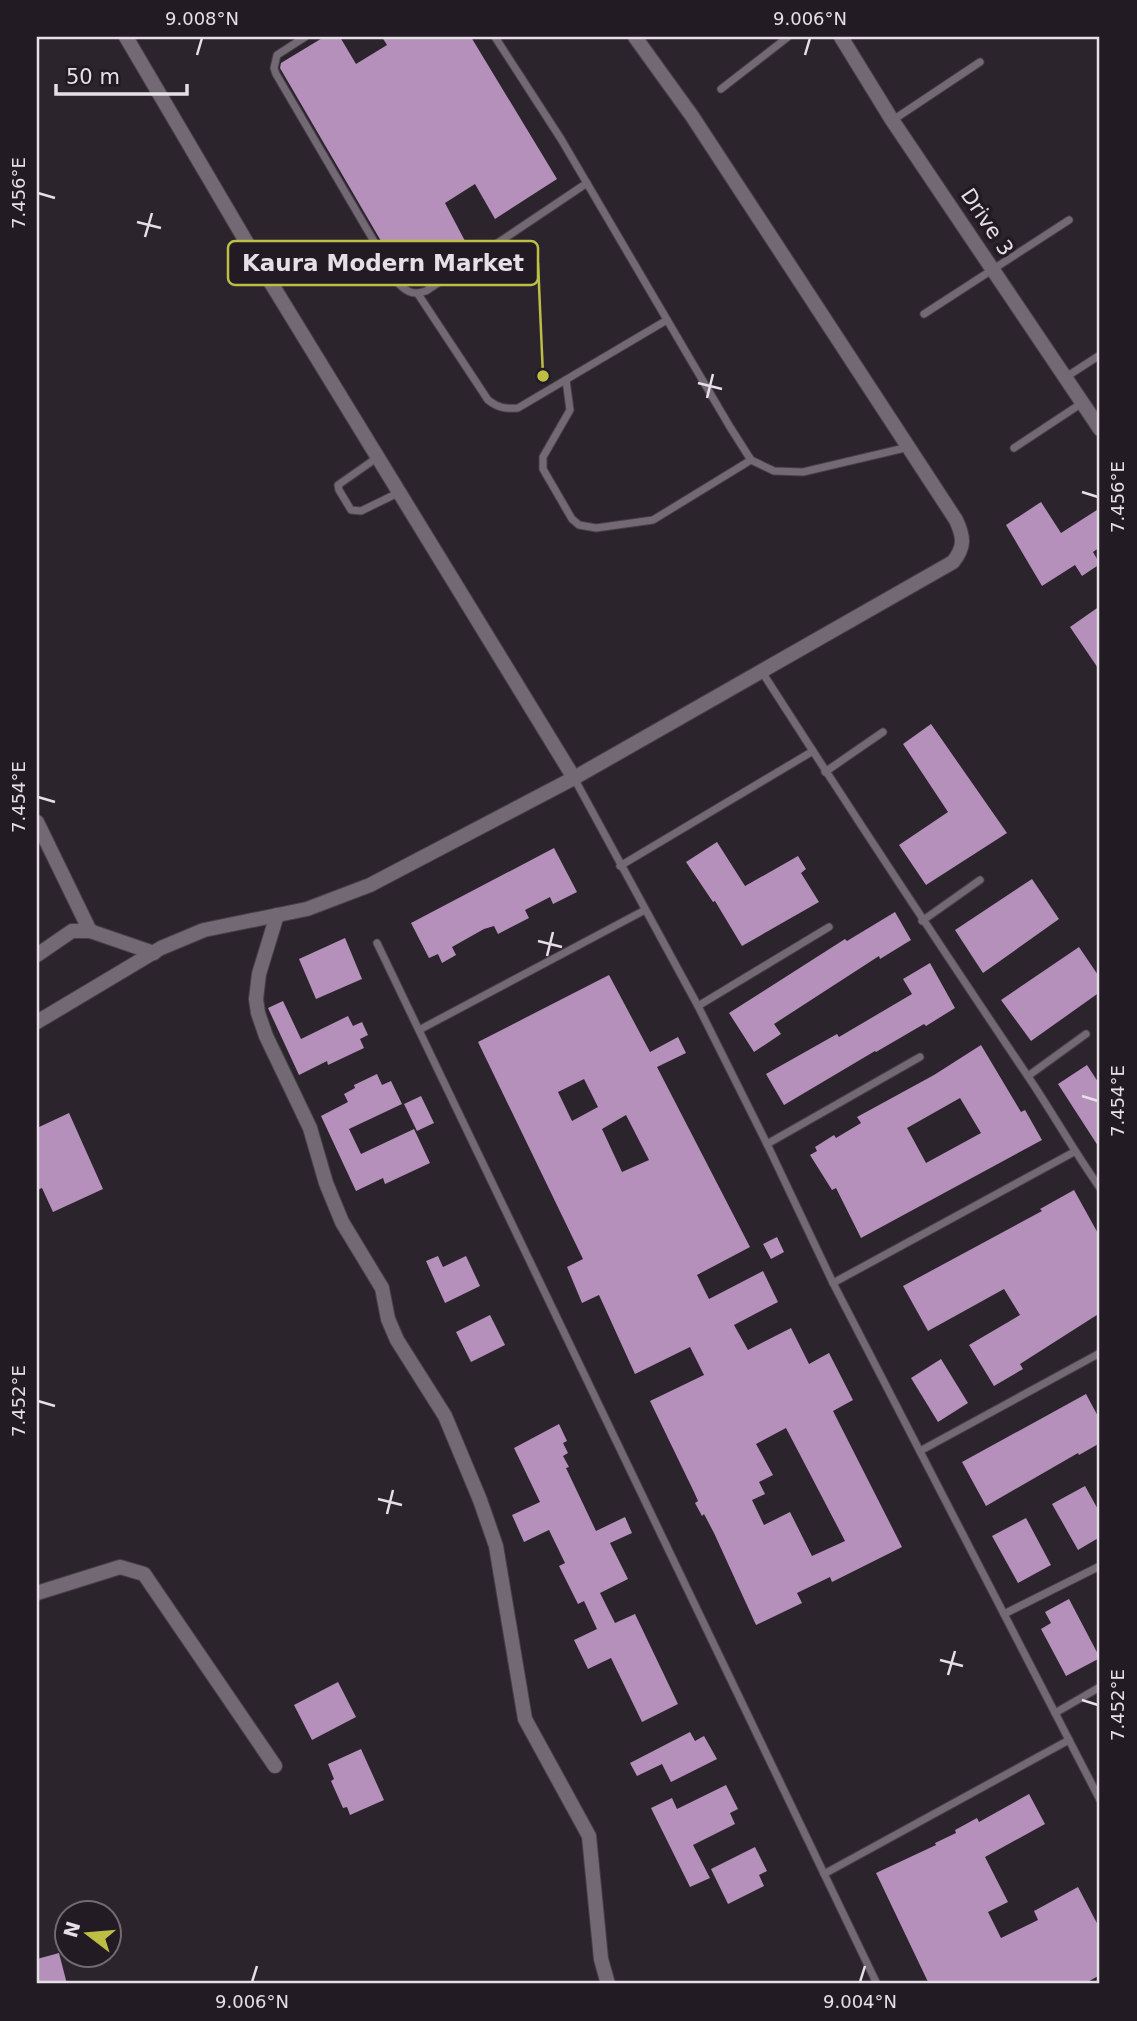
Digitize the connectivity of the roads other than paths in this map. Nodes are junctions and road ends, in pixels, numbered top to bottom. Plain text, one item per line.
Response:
1 (126, 37) edge
2 (303, 37) edge
3 (495, 37) edge
4 (635, 37) edge
5 (788, 37) edge
6 (841, 37) edge
7 (980, 62) dead end
8 (721, 89) dead end
9 (892, 120) junction
10 (587, 183) junction
11 (1069, 219) dead end
12 (994, 270) junction
13 (418, 294) junction
14 (924, 314) dead end
15 (667, 320) junction
16 (1100, 355) edge
17 (1066, 377) junction
18 (566, 380) junction
19 (1083, 403) junction
20 (1100, 429) edge
21 (909, 447) junction
22 (1014, 448) dead end
23 (379, 457) junction
24 (751, 460) junction
25 (400, 492) junction
26 (761, 671) junction
27 (883, 732) dead end
28 (813, 751) junction
29 (825, 772) junction
30 (575, 778) junction
31 (37, 822) edge
32 (620, 866) junction
33 (980, 880) dead end
34 (645, 910) junction
35 (277, 915) junction
36 (922, 921) junction
37 (830, 927) dead end
38 (90, 931) junction
39 (377, 943) dead end
40 (153, 953) junction
41 (37, 955) edge
42 (698, 1006) junction
43 (37, 1022) edge
44 (419, 1030) junction
45 (1086, 1034) dead end
46 (920, 1057) dead end
47 (1028, 1076) junction
48 (767, 1144) junction
49 (1074, 1152) junction
50 (1100, 1188) edge
51 (833, 1283) junction
52 (1100, 1353) edge
53 (920, 1451) junction
54 (1100, 1566) edge
55 (37, 1593) edge
56 (1004, 1615) junction
57 (1100, 1687) edge
58 (1055, 1713) junction
59 (1069, 1740) junction
60 (275, 1766) dead end
61 (1100, 1800) edge
62 (824, 1874) junction
63 (608, 1984) edge
64 (877, 1984) edge

1 - 23 street
2 - 13 lane
3 - 10 lane
4 - 21 street
5 - 8 lane
6 - 9 street, Drive 3
7 - 9 lane
9 - 12 street, Drive 3
10 - 13 lane
10 - 15 lane
11 - 12 lane
12 - 14 lane
12 - 17 street, Drive 3
13 - 18 lane
15 - 18 lane
15 - 24 lane
16 - 17 lane
17 - 19 street, Drive 3
18 - 24 lane
19 - 20 street, Drive 3
19 - 22 lane
21 - 24 lane
21 - 26 street
23 - 25 street
23 - 25 lane
25 - 30 street
26 - 28 lane
26 - 30 street
27 - 29 lane
28 - 29 lane
28 - 32 lane
29 - 36 lane
30 - 32 lane
30 - 35 street
31 - 38 street
32 - 34 lane
33 - 36 lane
34 - 42 lane
34 - 44 lane
35 - 40 street
35 - 63 street
36 - 47 lane
37 - 42 lane
38 - 40 street
38 - 41 street
39 - 44 lane
40 - 43 street
42 - 48 lane
44 - 62 lane
45 - 47 lane
46 - 48 lane
47 - 49 lane
48 - 51 lane
49 - 50 lane
49 - 51 lane
51 - 53 lane
52 - 53 lane
53 - 56 lane
54 - 56 lane
55 - 60 street
56 - 58 lane
57 - 58 lane
58 - 59 lane
59 - 61 lane
59 - 62 lane
62 - 64 lane

